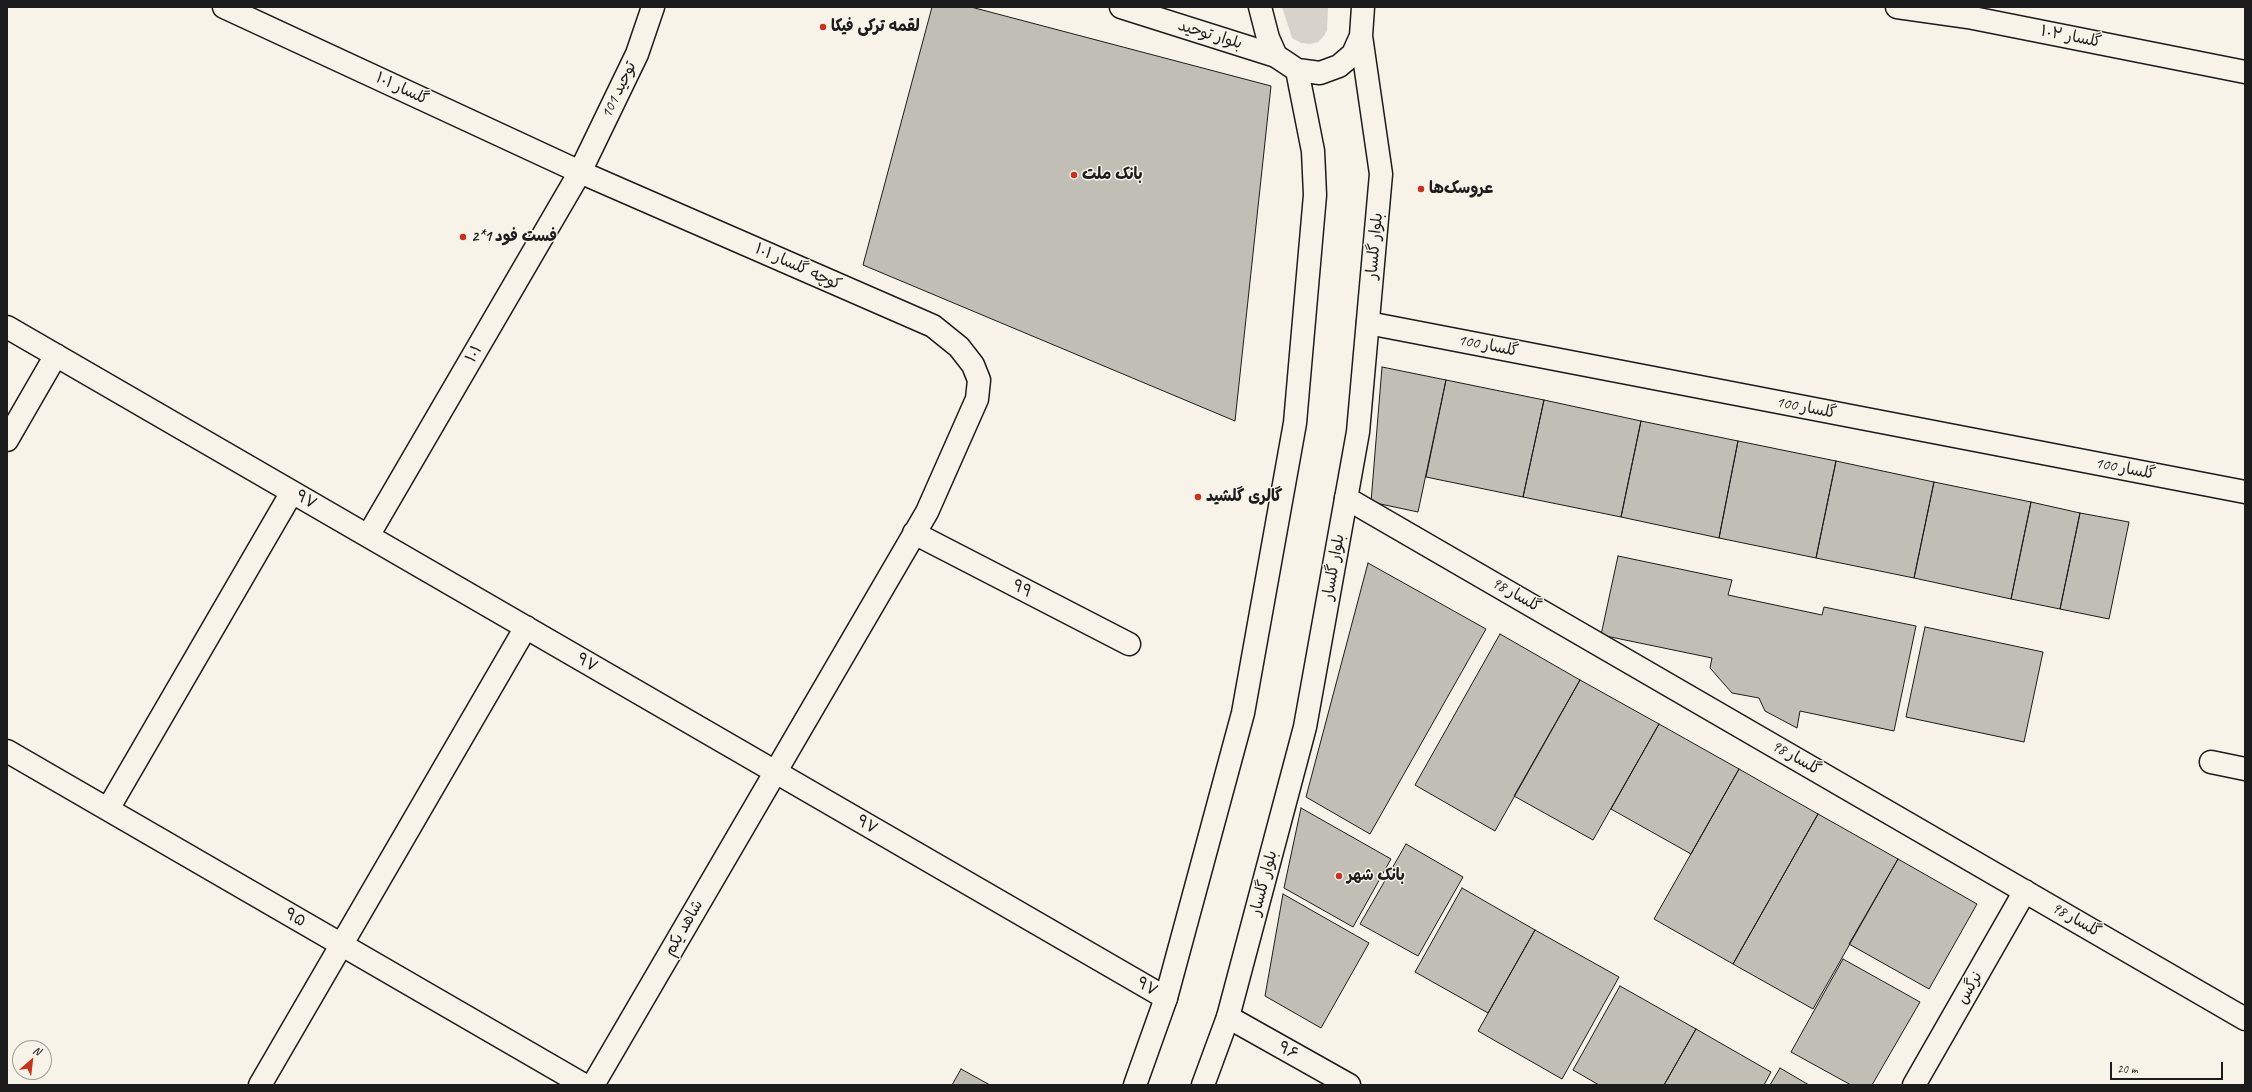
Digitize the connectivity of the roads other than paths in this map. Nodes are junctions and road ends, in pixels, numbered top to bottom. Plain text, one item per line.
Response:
1 (224, 7) edge
2 (654, 7) edge
3 (1121, 7) edge
4 (1260, 7) edge
5 (1363, 7) edge
6 (1897, 7) edge
7 (1362, 36) junction
8 (1276, 56) junction
9 (1296, 70) junction
10 (2245, 72) edge
11 (580, 172) junction
12 (1368, 323) junction
13 (7, 327) edge
14 (56, 355) junction
15 (7, 440) edge
16 (292, 492) junction
17 (2245, 492) edge
18 (1346, 498) junction
19 (914, 534) junction
20 (368, 536) junction
21 (526, 627) junction
22 (1129, 644) dead end
23 (7, 751) edge
24 (2211, 762) dead end
25 (2245, 769) edge
26 (775, 772) junction
27 (108, 809) junction
28 (2025, 891) junction
29 (341, 945) junction
30 (1166, 998) junction
31 (1228, 1017) junction
32 (2245, 1019) edge
33 (260, 1085) edge
34 (584, 1085) edge
35 (593, 1085) edge
36 (1135, 1085) edge
37 (1203, 1085) edge
38 (1349, 1085) edge
39 (1914, 1085) edge

1 - 11 street, گلسار ۱۰۱
2 - 11 street, توحید 101
3 - 8 street, بلوار توحید
4 - 8 street
5 - 7 street
6 - 10 street, گلسار ۱۰۲
7 - 9 street
7 - 12 street, بلوار گلسار
8 - 9 street
9 - 30 street
11 - 19 street, کوچه گلسار ۱۰۱
11 - 20 street, ۱۰۱
12 - 17 street, گلسار 100
12 - 18 street, بلوار گلسار
13 - 14 street, ۹۷
14 - 15 street
14 - 16 street, ۹۷
16 - 20 street, ۹۷
16 - 27 street
18 - 28 street, گلسار 98
18 - 31 street, بلوار گلسار
19 - 22 street, ۹۹
19 - 26 street, شاهد یکم
20 - 21 street, ۹۷
21 - 26 street, ۹۷
21 - 29 street
23 - 27 street, ۹۵
24 - 25 street
26 - 30 street, ۹۷
26 - 35 street, شاهد یکم
27 - 29 street, ۹۵
28 - 32 street, گلسار 98
28 - 39 street, نرگس
29 - 33 street
29 - 34 street, ۹۵
30 - 36 street
31 - 37 street, بلوار گلسار
31 - 38 street, ۹۶

